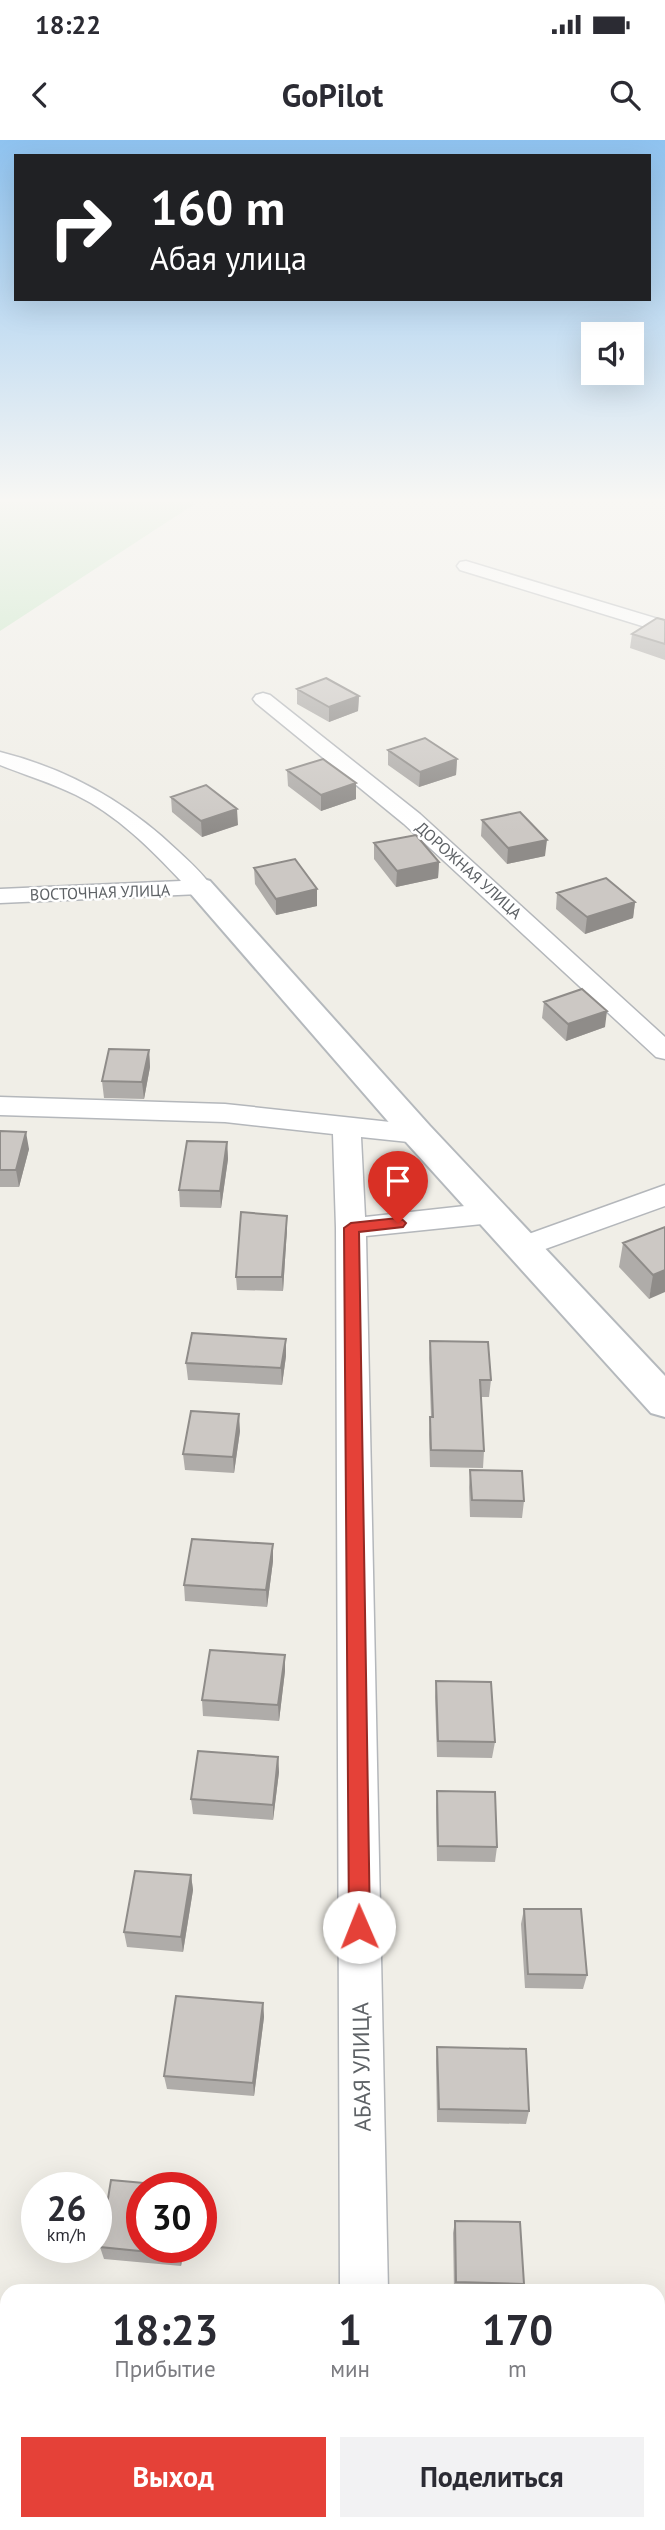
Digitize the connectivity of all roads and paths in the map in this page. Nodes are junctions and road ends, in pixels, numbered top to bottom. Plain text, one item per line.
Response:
1 (608, 610) edge
2 (665, 627) edge
3 (263, 699) dead end
4 (5, 766) edge
5 (200, 887) junction
6 (0, 895) edge
7 (665, 1051) edge
8 (0, 1106) edge
9 (347, 1126) junction
10 (418, 1133) junction
11 (665, 1195) edge
12 (492, 1213) junction
13 (351, 1228) junction
14 (523, 1247) junction
15 (665, 1402) edge
16 (364, 2284) edge

1 - 2 street
3 - 7 street, ДОРОЖНАЯ УЛИЦА
4 - 5 street
5 - 6 street, ВОСТОЧНАЯ УЛИЦА
5 - 10 street
8 - 9 street
9 - 10 street
9 - 13 street, АБАЯ УЛИЦА
10 - 12 street
11 - 14 street
12 - 13 street
12 - 14 street
13 - 16 street, АБАЯ УЛИЦА
14 - 15 street

